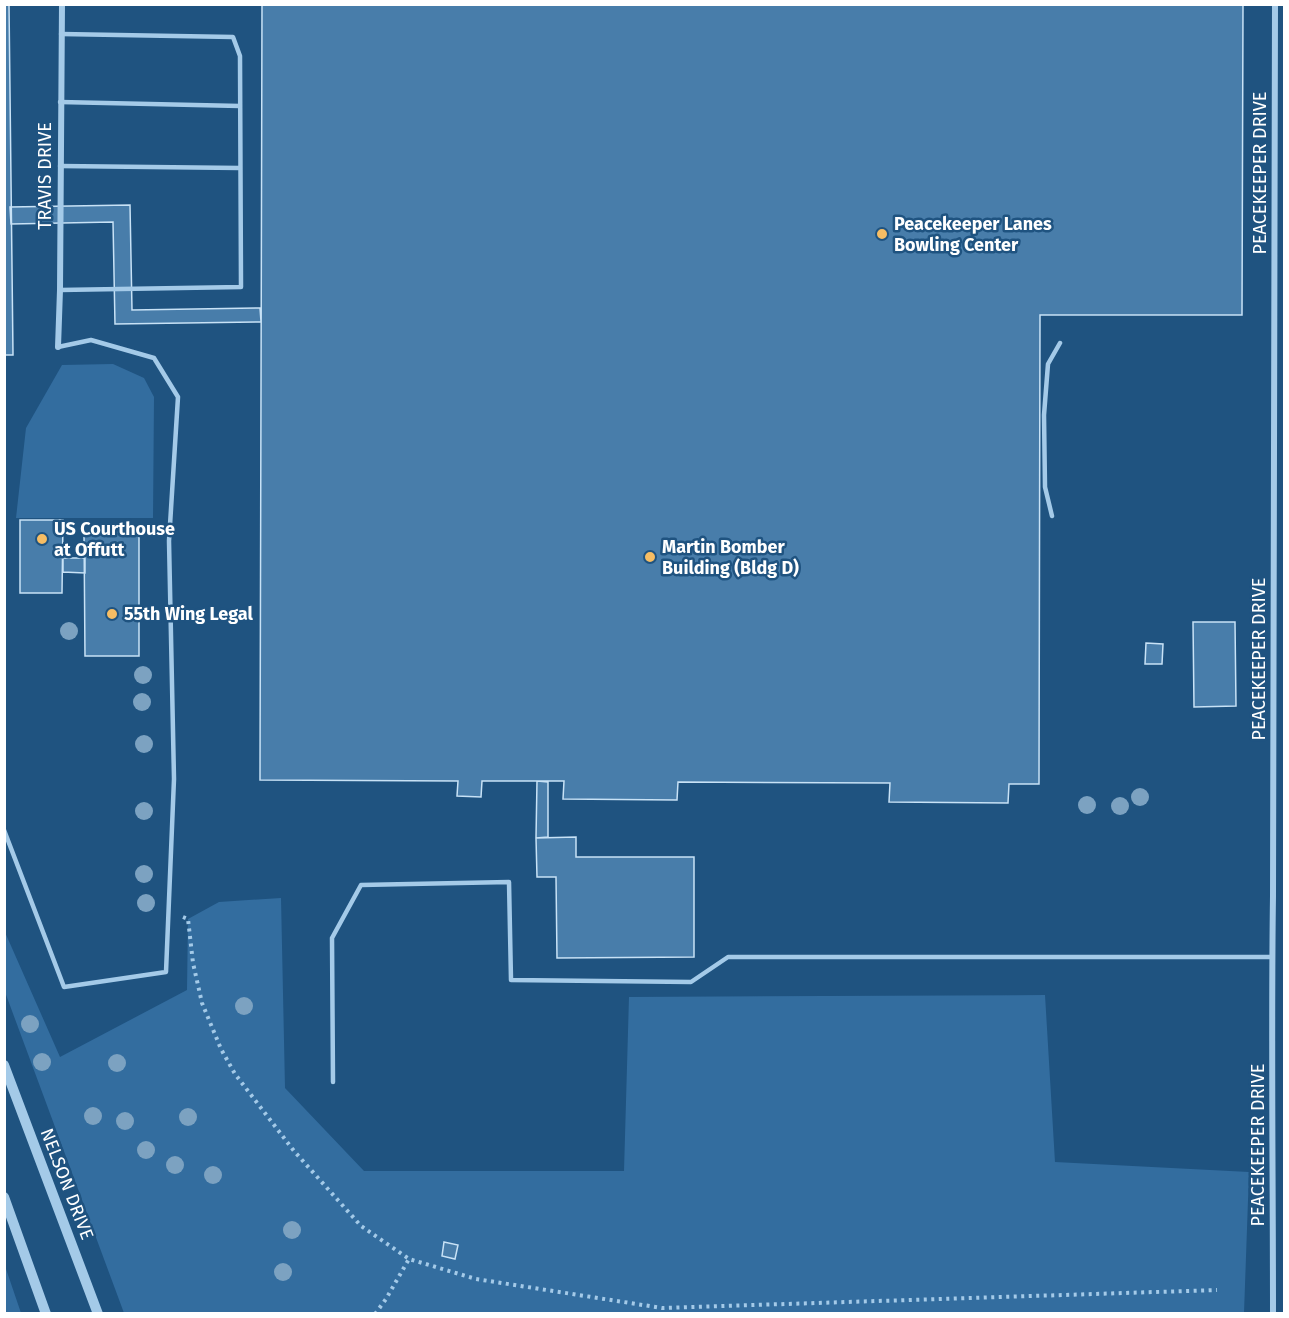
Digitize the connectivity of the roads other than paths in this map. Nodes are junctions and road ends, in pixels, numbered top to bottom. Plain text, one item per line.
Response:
1 (62, 4) edge
2 (1275, 4) edge
3 (61, 34) junction
4 (60, 102) junction
5 (240, 106) junction
6 (60, 166) junction
7 (240, 168) junction
8 (60, 290) junction
9 (1060, 343) dead end
10 (58, 347) joint
11 (1052, 516) dead end
12 (4, 831) edge
13 (1272, 957) junction
14 (4, 1065) edge
15 (333, 1082) dead end
16 (4, 1197) edge
17 (46, 1314) edge
18 (98, 1314) edge
19 (1272, 1314) edge

1 - 3 street, TRAVIS DRIVE
2 - 13 street, PEACEKEEPER DRIVE
3 - 4 street, TRAVIS DRIVE
3 - 5 lane
4 - 5 lane
4 - 6 street, TRAVIS DRIVE
5 - 7 lane
6 - 7 lane
6 - 8 street, TRAVIS DRIVE
7 - 8 lane
8 - 10 street, TRAVIS DRIVE
9 - 11 lane
10 - 12 lane
13 - 15 lane
13 - 19 street, PEACEKEEPER DRIVE
14 - 18 street, NELSON DRIVE
16 - 17 street

